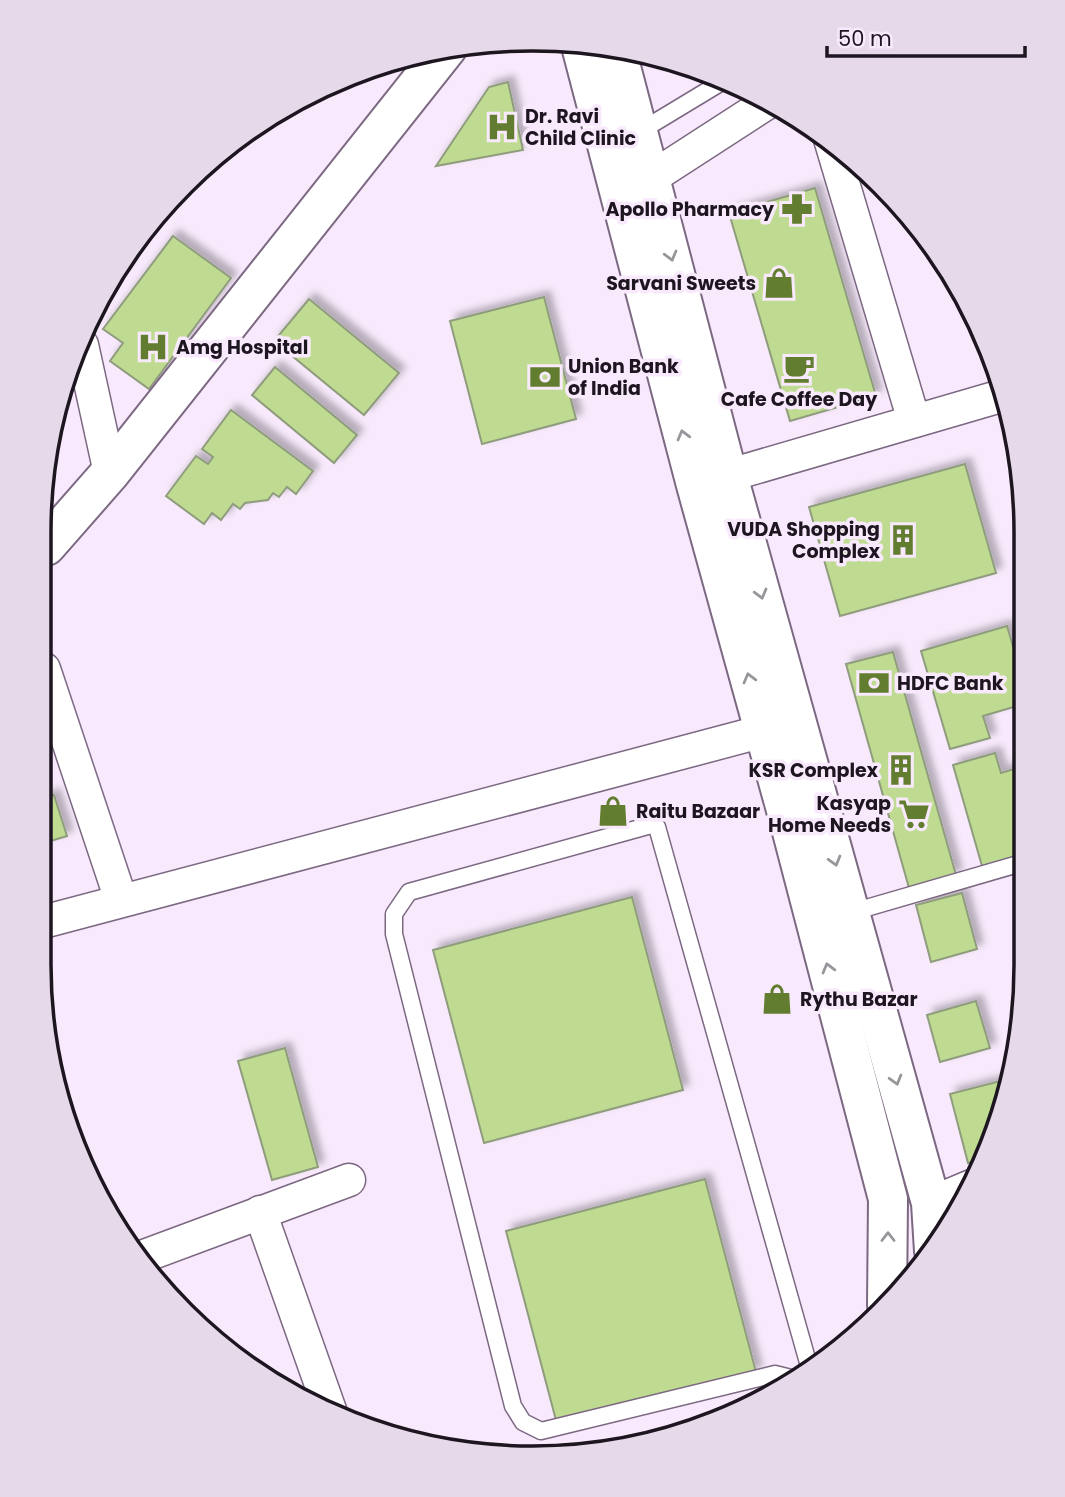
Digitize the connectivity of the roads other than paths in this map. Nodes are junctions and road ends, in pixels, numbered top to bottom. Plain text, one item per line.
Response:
1 (585, 54) edge
2 (619, 59) edge
3 (437, 60) edge
4 (715, 86) edge
5 (759, 107) edge
6 (639, 132) junction
7 (836, 158) edge
8 (635, 183) junction
9 (84, 355) edge
10 (995, 398) edge
11 (914, 421) junction
12 (110, 472) junction
13 (712, 480) junction
14 (51, 540) edge
15 (51, 690) edge
16 (764, 731) junction
17 (1014, 865) edge
18 (121, 901) junction
19 (849, 913) junction
20 (51, 920) edge
21 (348, 1180) dead end
22 (958, 1191) edge
23 (930, 1202) junction
24 (260, 1212) junction
25 (932, 1234) edge
26 (148, 1255) edge
27 (887, 1290) edge
28 (807, 1360) edge
29 (783, 1376) edge
30 (327, 1400) edge

1 - 8 main road
2 - 6 main road
3 - 12 main road
4 - 6 lane
5 - 8 street
6 - 8 main road
7 - 11 street
8 - 13 main road
9 - 12 street
10 - 11 street
11 - 13 street
12 - 14 main road
16 -> 13 main road
13 -> 19 main road
15 - 18 street
16 - 18 street
27 -> 16 main road
17 - 19 lane
18 - 20 street
19 -> 23 main road
21 - 24 street
22 - 23 street
23 - 25 main road
24 - 26 street
24 - 30 street
28 - 29 lane

